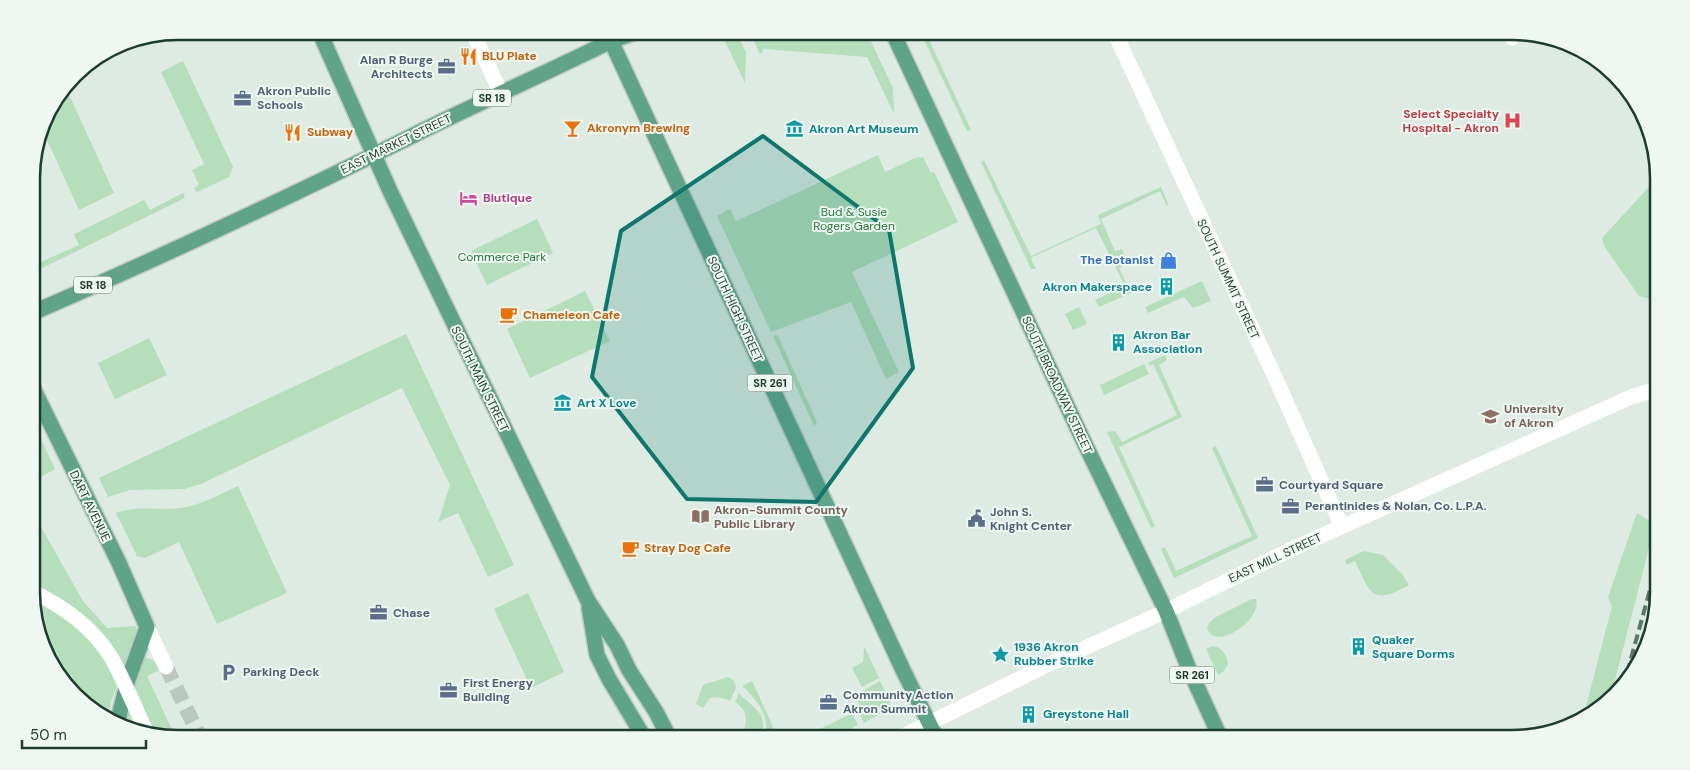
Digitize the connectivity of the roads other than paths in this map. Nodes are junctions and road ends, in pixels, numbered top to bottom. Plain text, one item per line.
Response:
1 (323, 40) edge
2 (476, 40) edge
3 (600, 40) edge
4 (610, 40) edge
5 (896, 40) edge
6 (1118, 40) edge
7 (501, 93) junction
8 (374, 156) junction
9 (40, 309) edge
10 (1650, 391) edge
11 (40, 402) edge
12 (1342, 527) junction
13 (40, 596) edge
14 (588, 601) junction
15 (1166, 611) junction
16 (147, 627) junction
17 (166, 667) tunnel mouth
18 (119, 716) edge
19 (930, 723) junction
20 (144, 725) edge
21 (640, 730) edge
22 (665, 730) edge
23 (916, 730) edge
24 (933, 730) edge
25 (1217, 730) edge

1 - 8 main road, SOUTH MAIN STREET
2 - 7 street
3 - 7 main road, EAST MARKET STREET / SR 18
4 - 19 main road, SOUTH HIGH STREET / SR 261
5 - 15 main road, SOUTH BROADWAY STREET / SR 261
6 - 12 street, SOUTH SUMMIT STREET
7 - 8 main road, EAST MARKET STREET / SR 18
8 - 9 main road, EAST MARKET STREET / SR 18
8 - 14 main road, SOUTH MAIN STREET
10 - 12 street, EAST MILL STREET
11 - 16 main road, DART AVENUE
12 - 15 street, EAST MILL STREET
13 - 20 street, bridge
14 - 21 main road, SOUTH MAIN STREET
14 - 22 main road, SOUTH MAIN STREET
15 - 19 street, EAST MILL STREET
15 - 25 main road, SOUTH BROADWAY STREET / SR 261
16 - 17 street, DART AVENUE
16 - 18 main road
19 - 23 street, EAST MILL STREET
19 - 24 main road, SOUTH HIGH STREET / SR 261

